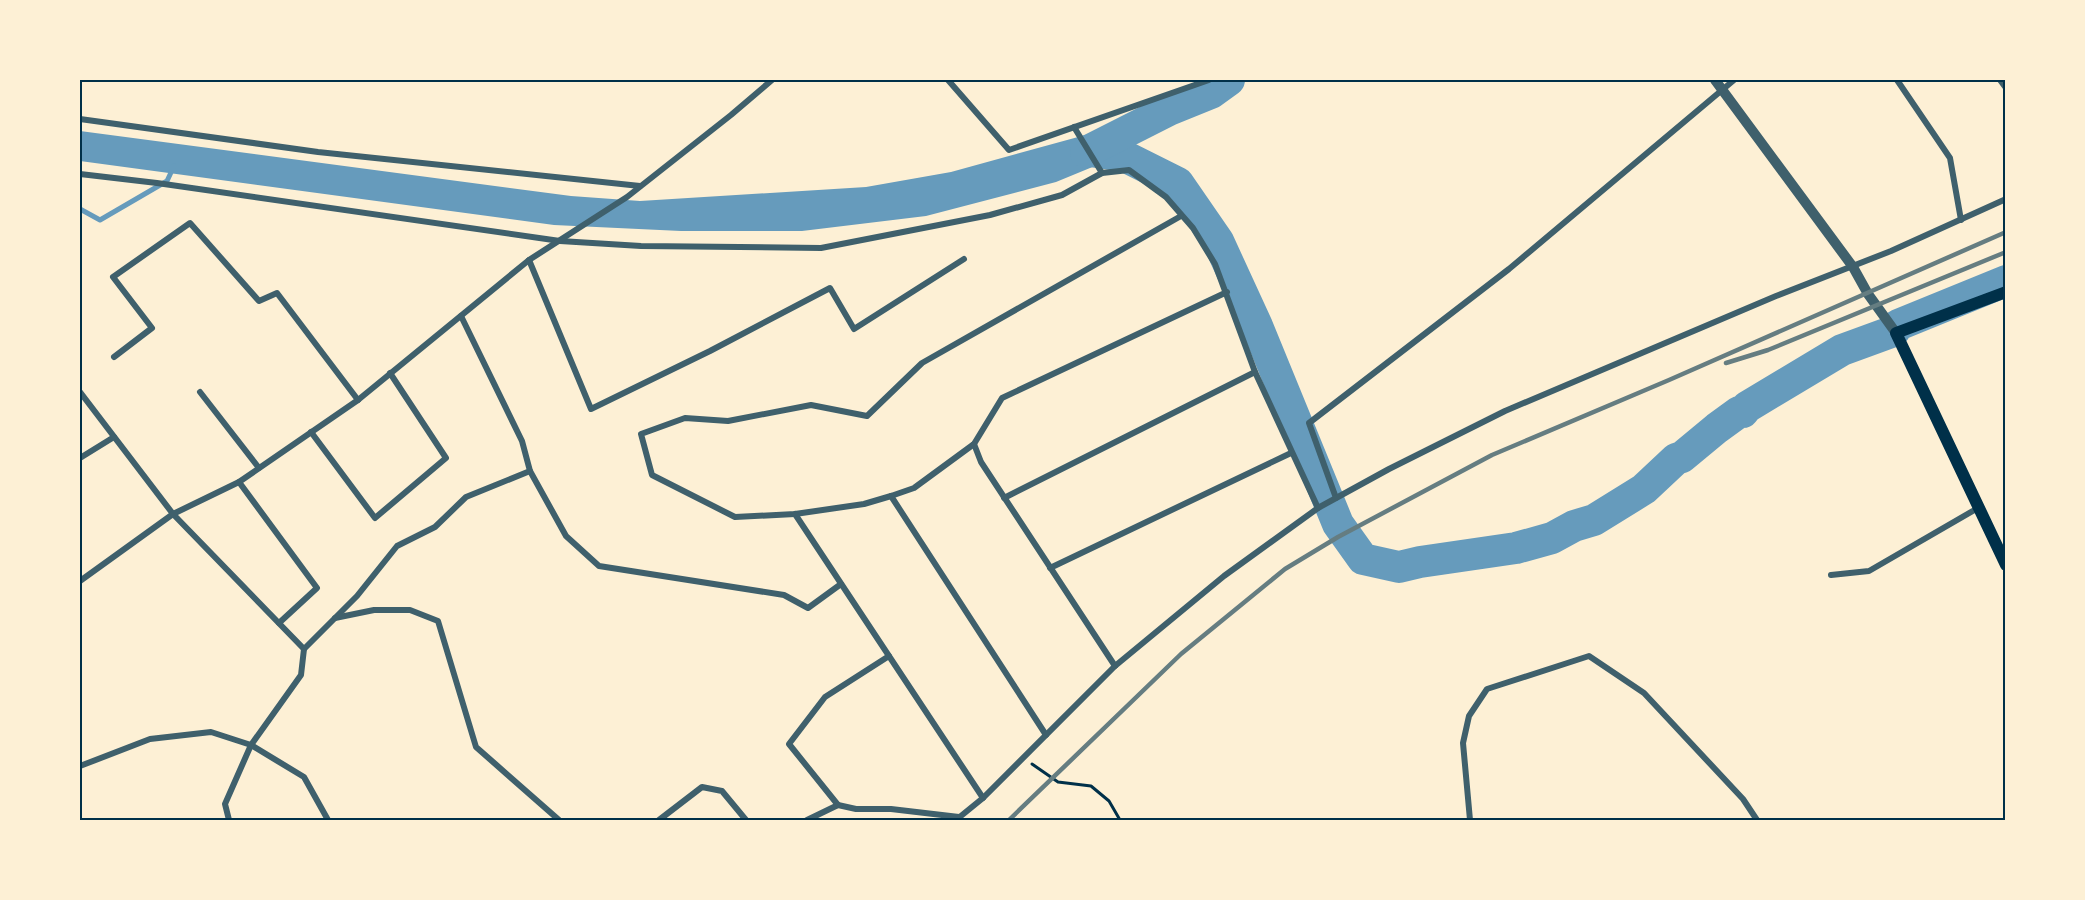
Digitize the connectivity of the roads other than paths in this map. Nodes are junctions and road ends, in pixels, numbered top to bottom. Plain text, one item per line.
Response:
1 (772, 80) edge
2 (948, 80) edge
3 (1209, 80) edge
4 (1715, 80) edge
5 (1734, 80) edge
6 (1897, 80) edge
7 (2000, 80) edge
8 (2006, 88) edge
9 (1722, 89) junction
10 (80, 119) edge
11 (1074, 127) junction
12 (1102, 173) junction
13 (80, 174) edge
14 (640, 186) junction
15 (2006, 199) edge
16 (1181, 216) junction
17 (1961, 220) junction
18 (560, 242) junction
19 (964, 259) dead end
20 (529, 260) junction
21 (1853, 267) junction
22 (1227, 292) junction
23 (2006, 292) edge
24 (461, 316) junction
25 (1896, 333) junction
26 (114, 357) dead end
27 (1255, 372) junction
28 (390, 373) junction
29 (80, 392) edge
30 (200, 392) dead end
31 (357, 400) junction
32 (311, 432) junction
33 (114, 437) junction
34 (974, 444) junction
35 (1291, 453) junction
36 (80, 458) edge
37 (259, 468) junction
38 (530, 471) junction
39 (239, 482) junction
40 (891, 496) junction
41 (1004, 498) junction
42 (1336, 498) junction
43 (1318, 508) junction
44 (1978, 508) junction
45 (173, 514) junction
46 (795, 514) junction
47 (2006, 565) edge
48 (1050, 567) junction
49 (1831, 575) dead end
50 (80, 581) edge
51 (841, 584) junction
52 (334, 618) junction
53 (279, 623) junction
54 (304, 649) junction
55 (889, 656) junction
56 (1115, 666) junction
57 (1046, 735) junction
58 (251, 745) junction
59 (80, 766) edge
60 (983, 798) junction
61 (838, 805) junction
62 (957, 819) edge
63 (229, 820) edge
64 (328, 820) edge
65 (559, 820) edge
66 (659, 820) edge
67 (746, 820) edge
68 (807, 820) edge
69 (1470, 820) edge
70 (1757, 820) edge

1 - 14 street
2 - 11 street
3 - 11 street
4 - 9 street
5 - 9 street
6 - 17 street
7 - 8 street
9 - 21 street
9 - 42 street
10 - 14 street
11 - 12 street
12 - 16 street
12 - 18 street
13 - 18 street
14 - 18 street
15 - 17 street
16 - 22 street
16 - 46 street
17 - 21 street
18 - 20 street
19 - 20 street
20 - 24 street
21 - 25 street
21 - 42 street
22 - 27 street
22 - 34 street
23 - 25 main road
24 - 28 street
24 - 38 street
25 - 44 main road
26 - 31 street
27 - 35 street
27 - 41 street
28 - 31 street
28 - 32 street
29 - 33 street
30 - 37 street
31 - 32 street
32 - 37 street
33 - 36 street
33 - 45 street
34 - 40 street
34 - 41 street
35 - 43 street
35 - 48 street
37 - 39 street
38 - 51 street
38 - 52 street
39 - 45 street
39 - 53 street
40 - 46 street
40 - 57 street
41 - 48 street
42 - 43 street
43 - 56 street
44 - 47 main road
44 - 49 street
45 - 50 street
45 - 53 street
46 - 51 street
48 - 56 street
51 - 55 street
52 - 54 street
52 - 65 street
53 - 54 street
54 - 58 street
55 - 60 street
55 - 61 street
56 - 57 street
57 - 60 street
58 - 59 street
58 - 63 street
58 - 64 street
60 - 62 street
61 - 62 street
61 - 68 street
66 - 67 street
69 - 70 street

